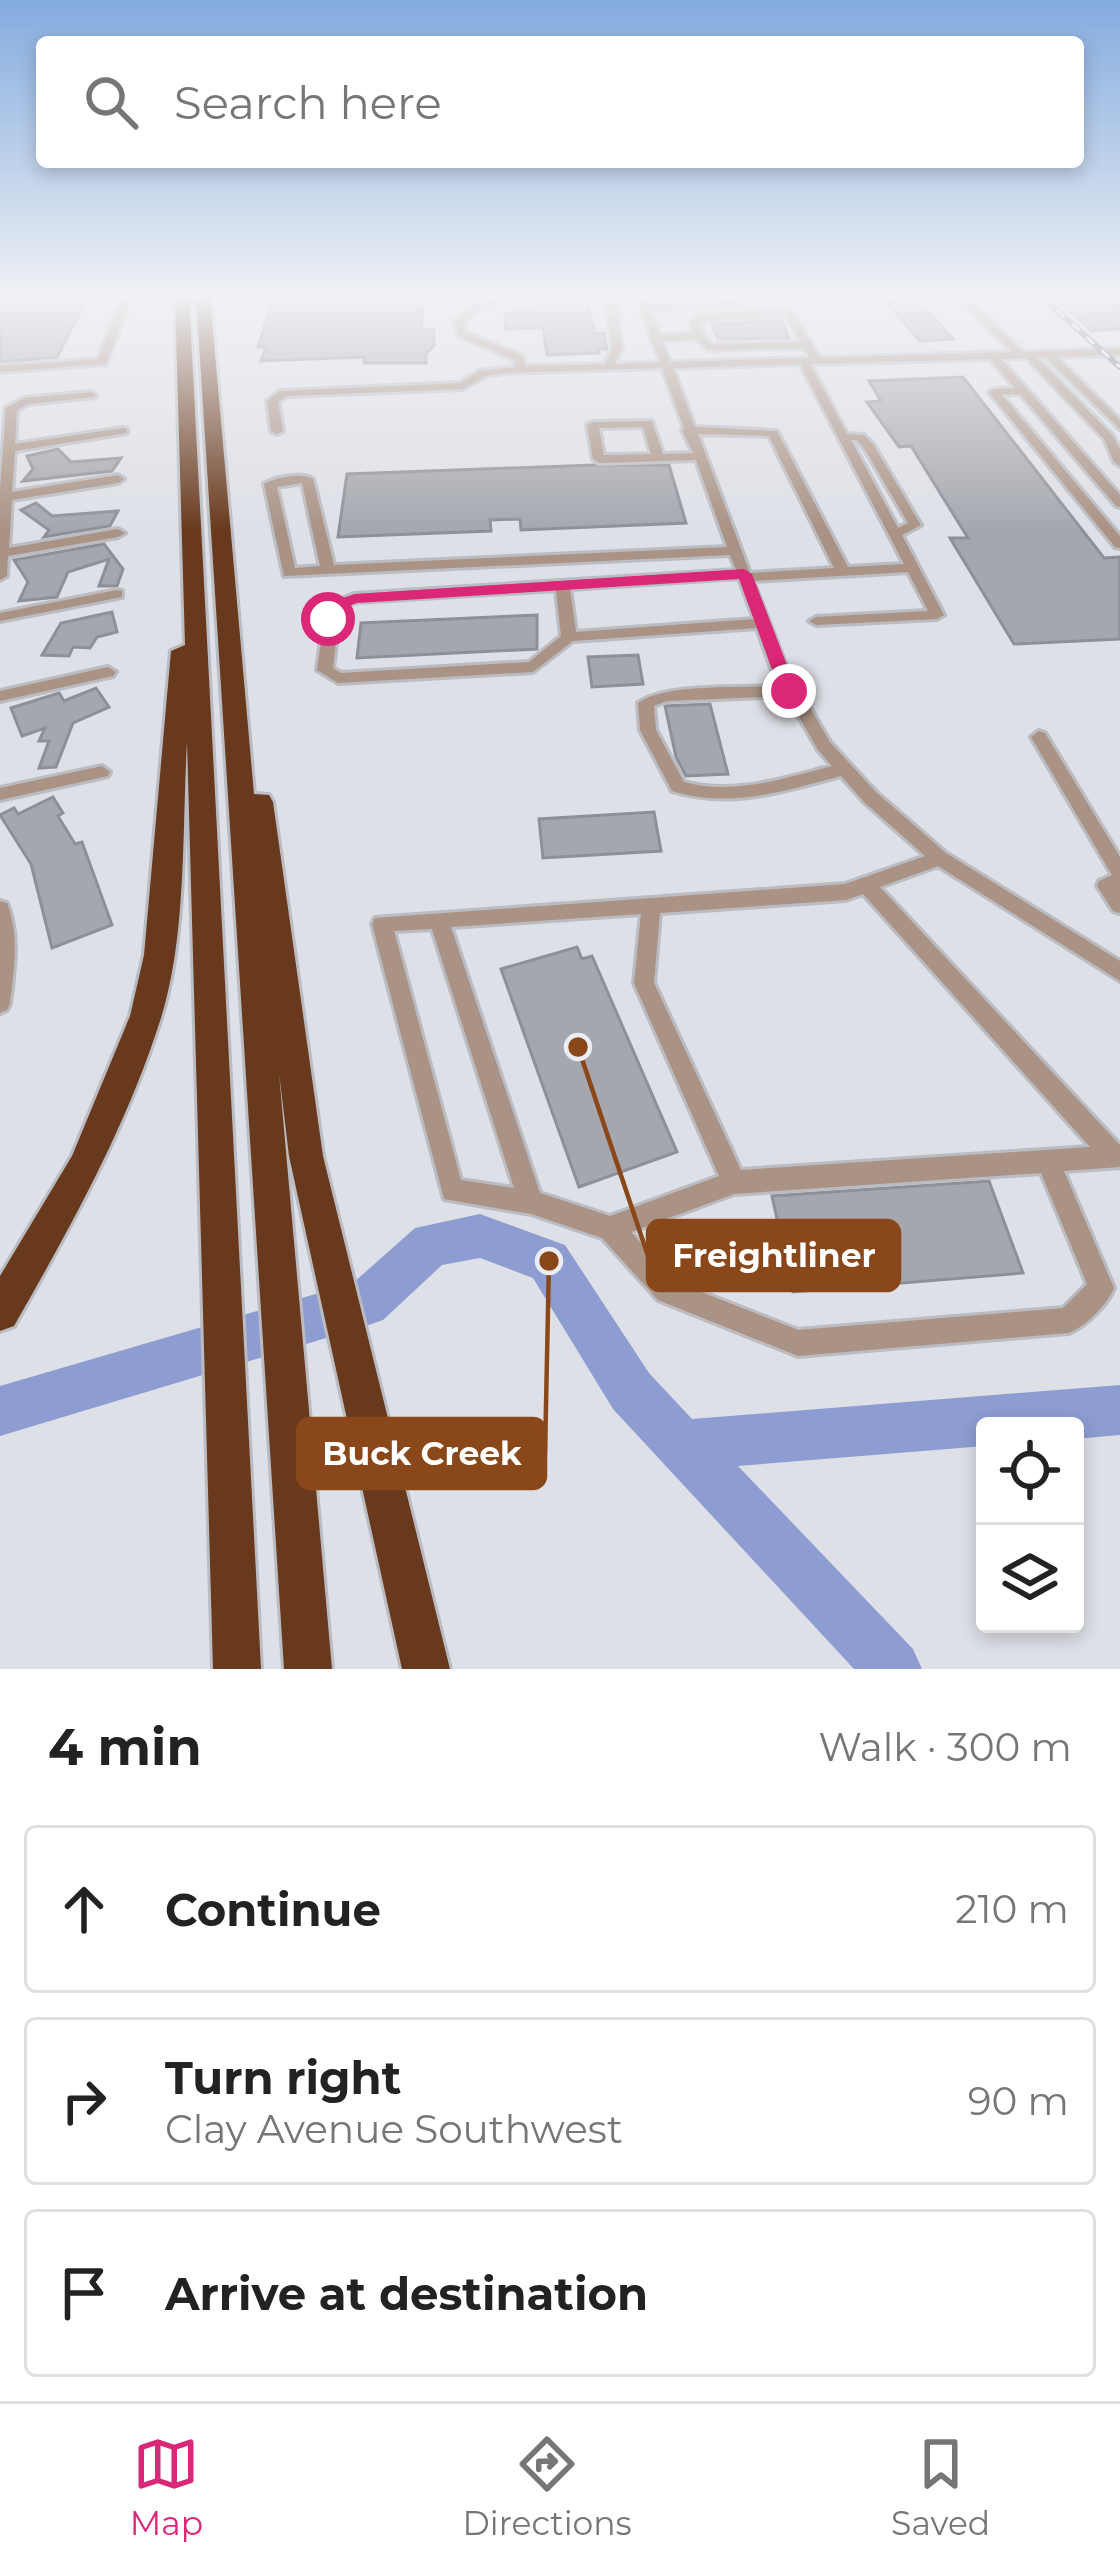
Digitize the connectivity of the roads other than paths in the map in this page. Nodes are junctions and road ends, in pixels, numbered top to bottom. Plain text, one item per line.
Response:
1 (185, 375) edge
2 (209, 375) edge
3 (480, 375) edge
4 (667, 375) edge
5 (816, 375) edge
6 (1010, 375) edge
7 (1045, 375) edge
8 (1069, 375) edge
9 (1024, 392) junction
10 (91, 394) dead end
11 (1120, 426) edge
12 (688, 430) junction
13 (123, 431) dead end
14 (277, 431) dead end
15 (842, 436) junction
16 (6, 440) edge
17 (1079, 455) junction
18 (698, 456) junction
19 (658, 457) junction
20 (1045, 457) junction
21 (1118, 457) edge
22 (118, 479) dead end
23 (7, 497) junction
24 (1120, 503) edge
25 (2, 531) edge
26 (118, 532) dead end
27 (894, 534) junction
28 (191, 539) junction
29 (1120, 544) edge
30 (735, 551) junction
31 (2, 553) edge
32 (912, 568) junction
33 (328, 569) junction
34 (843, 572) junction
35 (745, 576) junction
36 (0, 577) edge
37 (562, 585) junction
38 (118, 594) dead end
39 (0, 617) edge
40 (816, 621) dead end
41 (764, 622) junction
42 (569, 637) junction
43 (232, 654) junction
44 (108, 672) dead end
45 (789, 691) junction
46 (0, 696) edge
47 (1040, 737) dead end
48 (843, 769) junction
49 (102, 772) dead end
50 (0, 794) edge
51 (940, 858) junction
52 (1120, 877) edge
53 (867, 886) junction
54 (1120, 905) edge
55 (651, 908) junction
56 (0, 909) edge
57 (439, 921) junction
58 (1120, 972) edge
59 (0, 1004) edge
60 (1117, 1156) edge
61 (1047, 1160) junction
62 (734, 1182) junction
63 (531, 1202) junction
64 (610, 1228) junction
65 (0, 1312) edge
66 (237, 1669) edge
67 (308, 1669) edge
68 (426, 1669) edge

1 - 28 highway
2 - 43 highway
3 - 14 street
4 - 12 street
5 - 15 street
6 - 9 street
7 - 21 street
8 - 11 street
9 - 17 street
9 - 20 street
10 - 16 street
12 - 18 street
12 - 34 street
13 - 16 street
15 - 27 street
15 - 27 street
16 - 23 street
17 - 20 street
17 - 21 street
17 - 24 street
18 - 19 street
18 - 30 street
19 - 19 street
20 - 29 street
22 - 23 street
23 - 25 street
25 - 31 street
26 - 31 street
27 - 32 street
28 - 65 highway
28 - 66 highway
30 - 33 street
30 - 35 street
31 - 36 street
32 - 34 street
32 - 40 street
33 - 33 street
34 - 35 street
35 - 37 street
35 - 41 street
37 - 42 street
37 - 42 street
38 - 39 street
41 - 42 street
41 - 45 street
43 - 67 highway
43 - 68 highway
44 - 46 street
45 - 48 street
45 - 48 street
47 - 52 street
48 - 51 street
49 - 50 street
51 - 53 street
51 - 58 street
52 - 54 street
53 - 55 street
53 - 60 street
55 - 57 street
55 - 62 street
56 - 59 street
57 - 63 street
57 - 63 street
60 - 61 street
61 - 62 street
61 - 64 street
62 - 64 street
63 - 64 street

